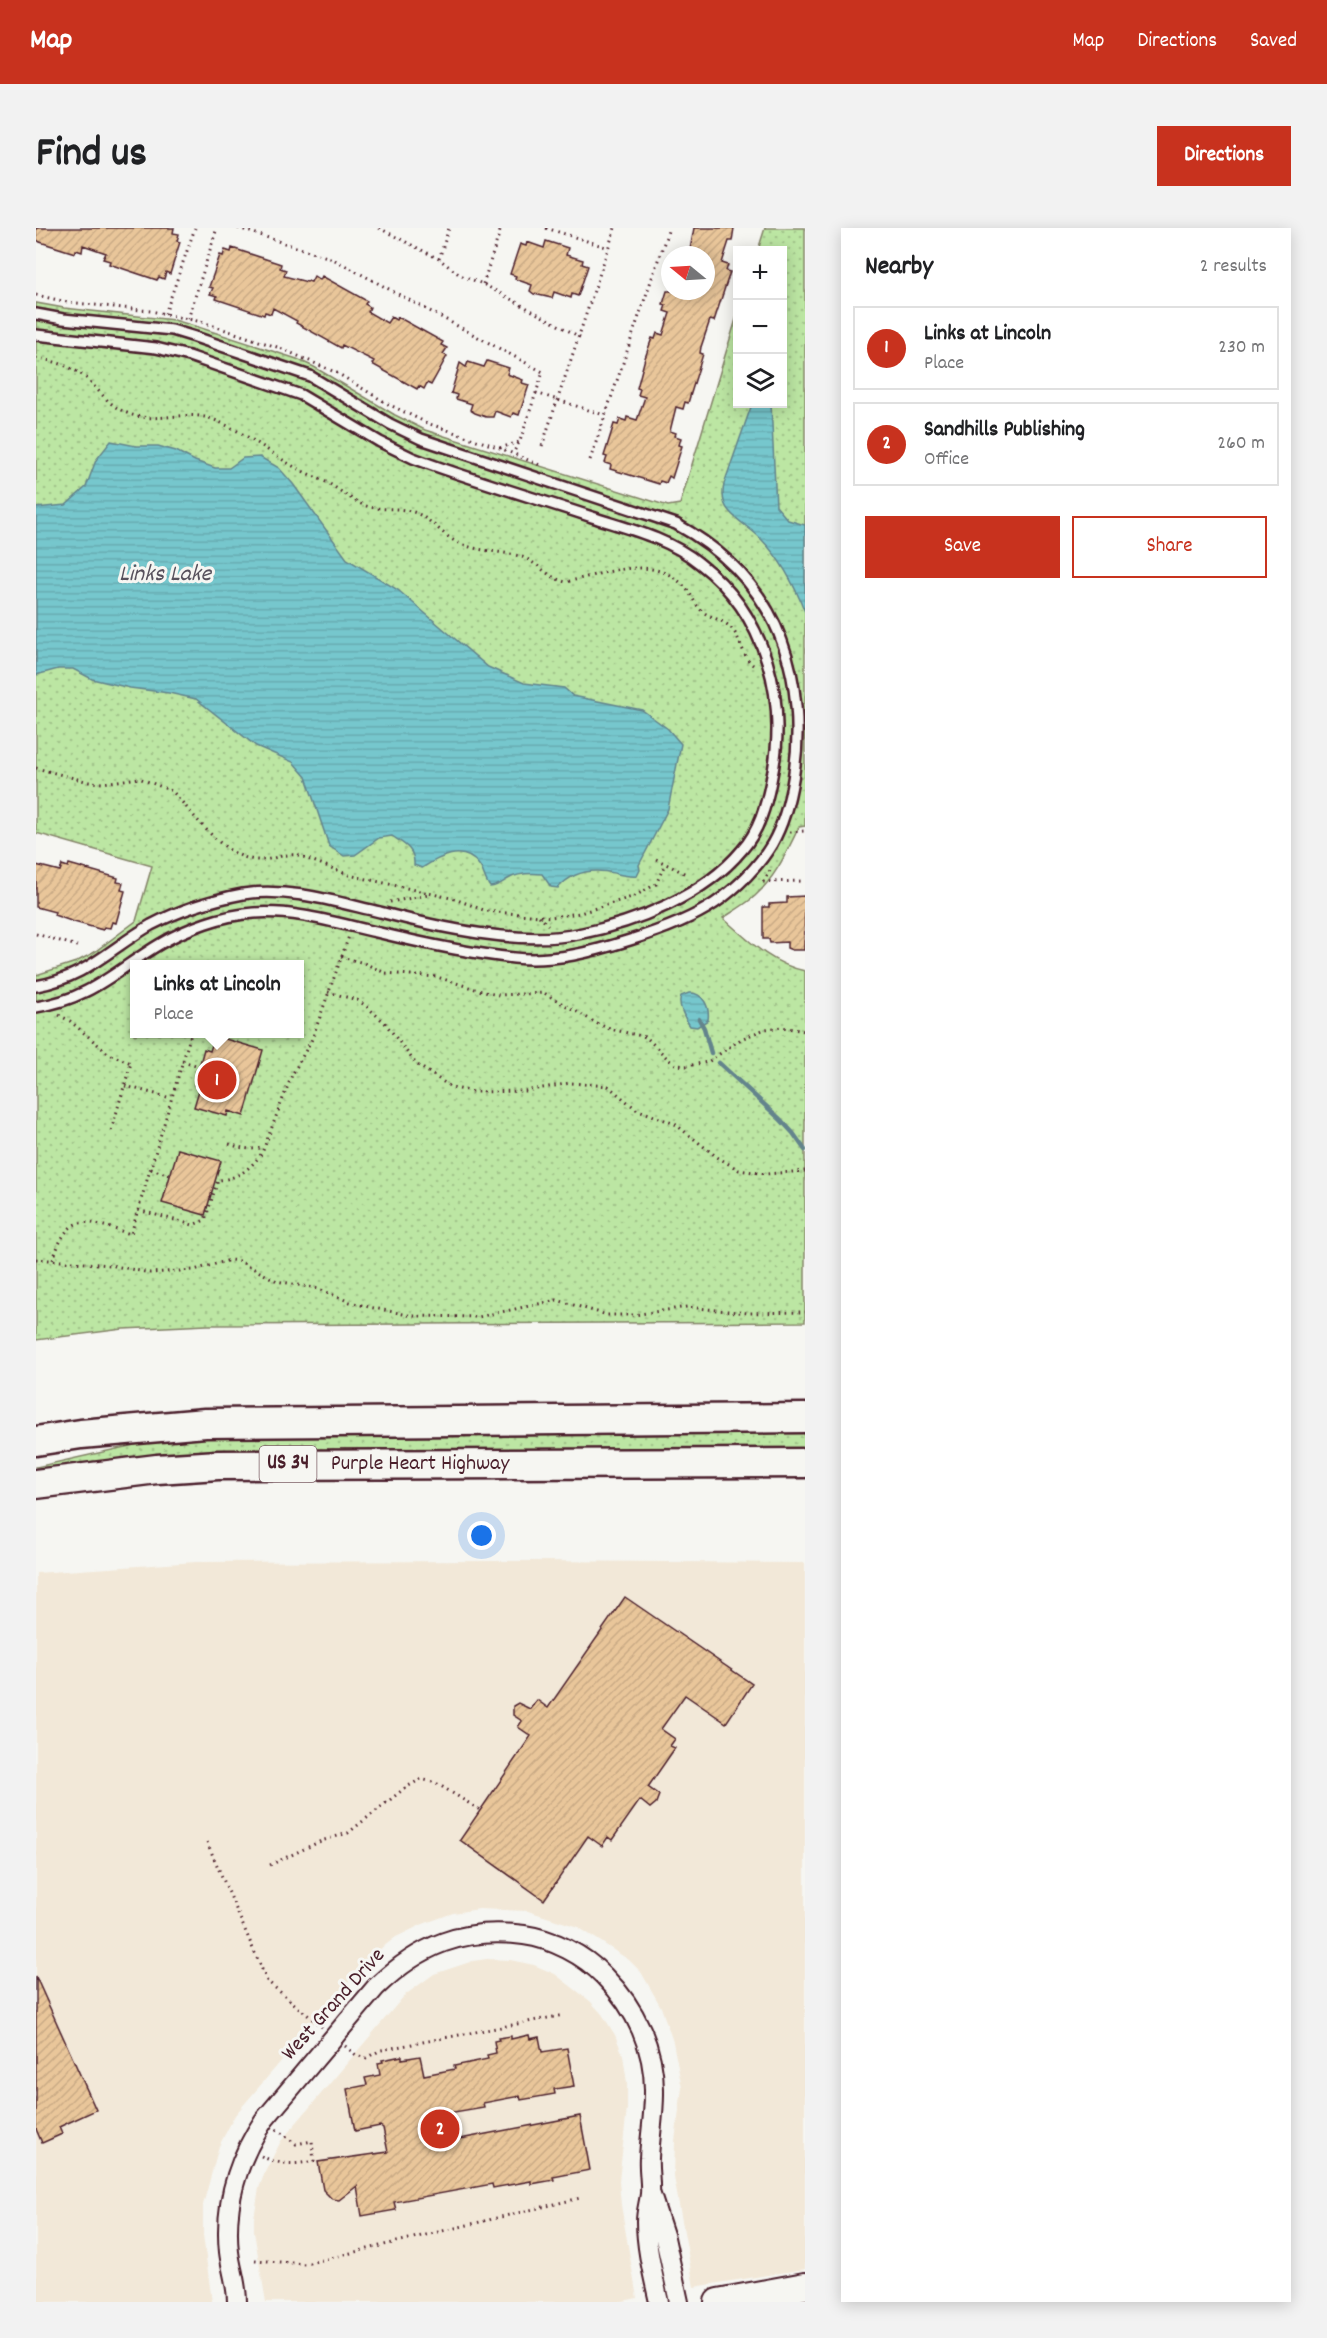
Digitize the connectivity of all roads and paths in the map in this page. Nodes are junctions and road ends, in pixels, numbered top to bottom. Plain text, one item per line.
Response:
1 (195, 228) edge
2 (218, 228) edge
3 (238, 228) edge
4 (379, 228) edge
5 (449, 228) edge
6 (501, 228) edge
7 (546, 228) edge
8 (615, 228) edge
9 (669, 228) edge
10 (609, 248) junction
11 (439, 259) junction
12 (483, 284) junction
13 (36, 295) edge
14 (36, 314) edge
15 (165, 314) junction
16 (188, 319) junction
17 (36, 334) edge
18 (580, 336) junction
19 (36, 358) edge
20 (536, 393) junction
21 (558, 401) junction
22 (604, 415) junction
23 (520, 441) junction
24 (542, 446) dead end
25 (500, 448) junction
26 (590, 460) dead end
27 (699, 538) junction
28 (688, 555) junction
29 (770, 670) junction
30 (36, 768) edge
31 (805, 831) edge
32 (790, 832) dead end
33 (656, 859) dead end
34 (665, 864) junction
35 (686, 874) dead end
36 (658, 881) junction
37 (805, 881) edge
38 (763, 882) dead end
39 (663, 883) dead end
40 (252, 893) junction
41 (253, 913) junction
42 (538, 916) junction
43 (562, 916) junction
44 (560, 921) dead end
45 (433, 924) junction
46 (551, 926) dead end
47 (610, 926) junction
48 (36, 934) edge
49 (348, 937) dead end
50 (429, 944) junction
51 (615, 945) junction
52 (77, 946) dead end
53 (341, 957) junction
54 (136, 960) edge
55 (130, 964) edge
56 (36, 987) edge
57 (328, 992) junction
58 (36, 1007) edge
59 (56, 1015) dead end
60 (805, 1031) edge
61 (190, 1038) edge
62 (182, 1061) junction
63 (199, 1066) dead end
64 (125, 1086) junction
65 (171, 1098) junction
66 (111, 1131) dead end
67 (229, 1144) dead end
68 (264, 1147) junction
69 (151, 1169) junction
70 (805, 1171) edge
71 (170, 1175) dead end
72 (138, 1210) junction
73 (36, 1259) edge
74 (53, 1261) junction
75 (805, 1312) edge
76 (805, 1418) edge
77 (36, 1441) edge
78 (805, 1463) edge
79 (36, 1484) edge
80 (480, 1810) dead end
81 (207, 1842) dead end
82 (270, 1865) dead end
83 (564, 2016) dead end
84 (327, 2031) dead end
85 (341, 2043) dead end
86 (268, 2123) junction
87 (247, 2148) junction
88 (650, 2193) junction
89 (580, 2198) dead end
90 (255, 2260) dead end
91 (805, 2286) edge
92 (240, 2298) edge
93 (659, 2302) edge
94 (679, 2302) edge
95 (718, 2302) edge

1 - 15 path
2 - 16 path
3 - 20 path
4 - 11 path
5 - 11 path
6 - 12 path
7 - 10 path
8 - 10 path
9 - 22 path
10 - 18 path
11 - 12 path
12 - 18 path
13 - 15 path
14 - 27 lane
15 - 16 path
16 - 25 path
17 - 28 lane
18 - 21 path
19 - 29 path
20 - 21 path
20 - 23 path
21 - 22 path
21 - 24 path
22 - 26 path
23 - 25 path
23 - 25 path
27 - 28 lane
27 - 51 lane
28 - 29 lane
29 - 47 lane
30 - 42 path
31 - 32 path
33 - 34 path
34 - 35 path
34 - 36 path
36 - 39 path
36 - 43 path
37 - 38 path
40 - 41 lane
40 - 45 lane
40 - 56 lane
41 - 50 lane
41 - 54 lane
42 - 43 path
42 - 46 path
43 - 44 path
45 - 47 lane
45 - 50 lane
47 - 51 lane
48 - 52 path
49 - 53 path
50 - 51 lane
53 - 57 path
53 - 60 path
55 - 58 lane
57 - 68 path
57 - 70 path
59 - 64 path
61 - 62 path
62 - 63 path
62 - 65 path
64 - 65 path
64 - 66 path
65 - 69 path
67 - 68 path
68 - 72 path
69 - 71 path
69 - 72 path
72 - 74 path
73 - 74 path
74 - 75 path
76 - 77 main road, Purple Heart Highway / US 34
78 - 79 main road, Purple Heart Highway / US 34
80 - 82 path
81 - 84 path
83 - 85 path
86 - 87 street, West Grand Drive
86 - 87 path
86 - 88 street, West Grand Drive
87 - 92 street, West Grand Drive
88 - 93 street, West Grand Drive
88 - 94 street, West Grand Drive
89 - 90 path
91 - 95 main road

